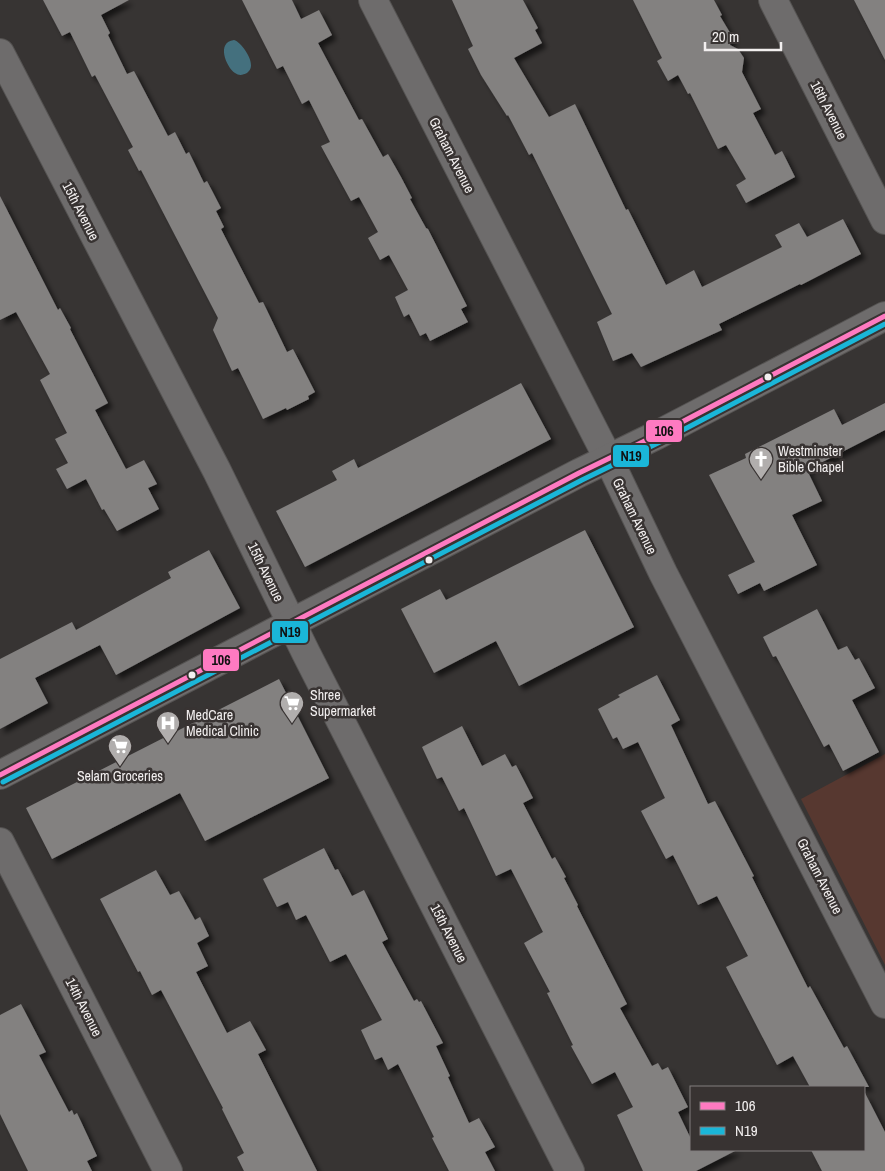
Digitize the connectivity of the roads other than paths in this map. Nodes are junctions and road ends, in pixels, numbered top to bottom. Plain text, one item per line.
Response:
1 (373, 0) edge
2 (772, 0) edge
3 (0, 53) edge
4 (885, 220) edge
5 (885, 316) edge
6 (608, 458) junction
7 (291, 623) junction
8 (0, 775) edge
9 (0, 842) edge
10 (885, 1004) edge
11 (168, 1171) edge
12 (570, 1171) edge

1 - 6 street, Graham Avenue
2 - 4 street, 16th Avenue
3 - 7 street, 15th Avenue
5 - 6 street
6 - 7 street
6 - 10 street, Graham Avenue
7 - 8 street
7 - 12 street, 15th Avenue
9 - 11 street, 14th Avenue

